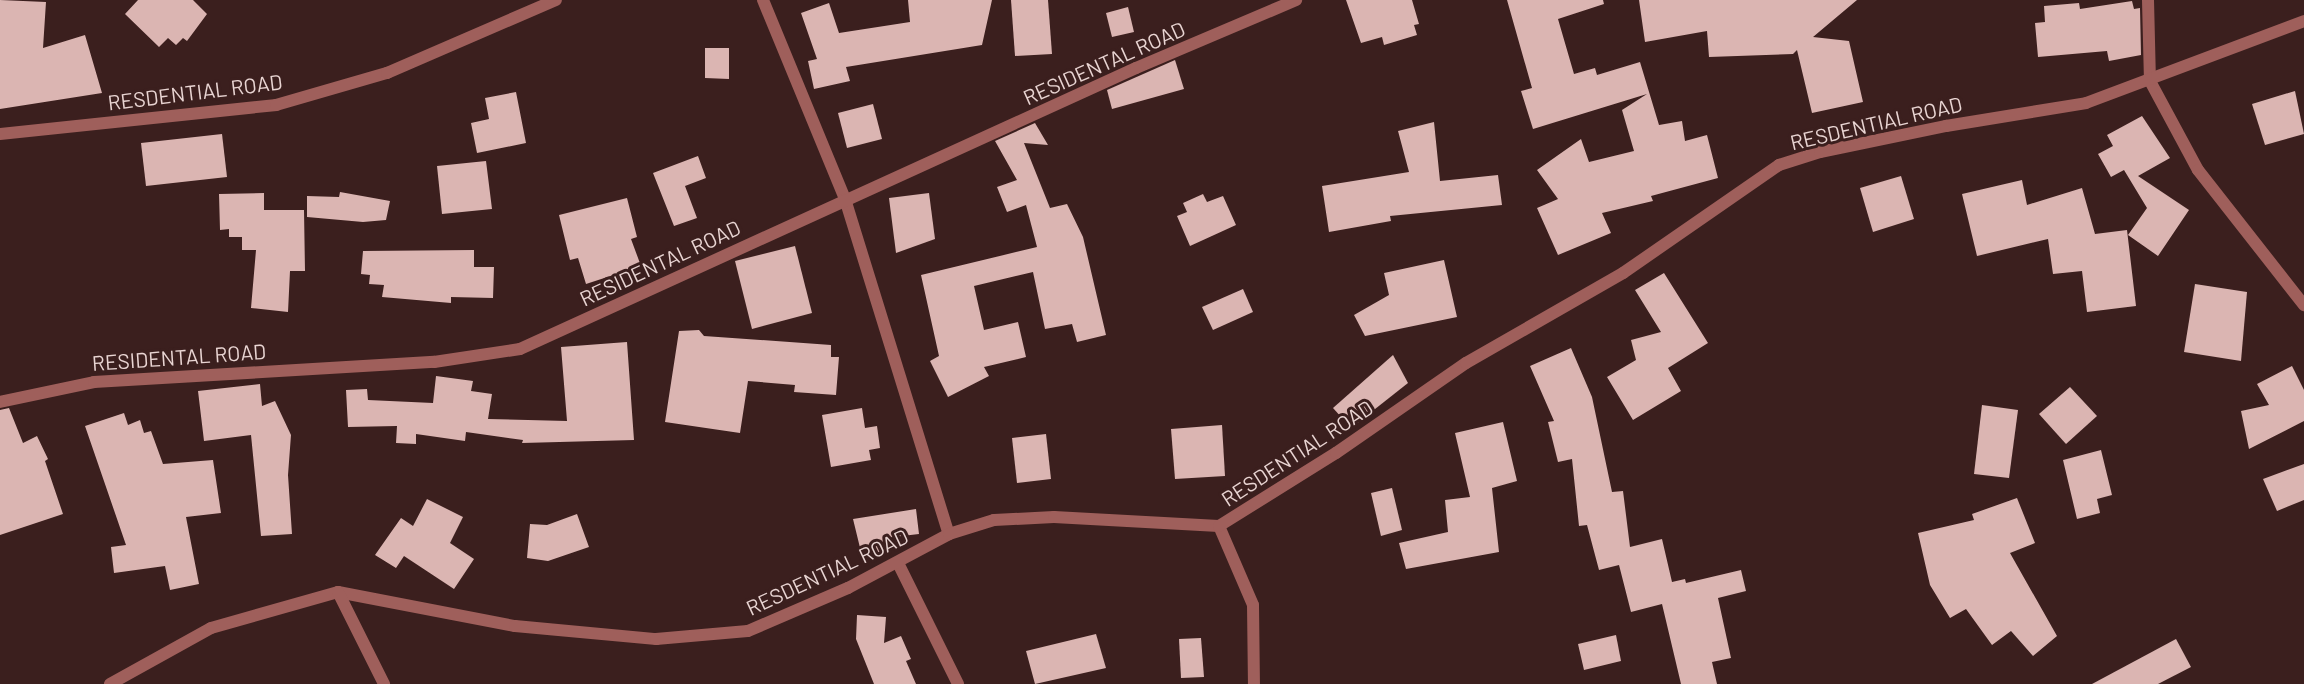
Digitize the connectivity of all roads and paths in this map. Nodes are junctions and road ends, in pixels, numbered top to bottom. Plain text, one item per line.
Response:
1 (556, 0) edge
2 (763, 0) edge
3 (1296, 0) edge
4 (2148, 0) edge
5 (2304, 21) edge
6 (2151, 81) junction
7 (0, 134) edge
8 (845, 199) junction
9 (2304, 305) edge
10 (0, 402) edge
11 (1218, 526) junction
12 (949, 534) junction
13 (898, 563) junction
14 (338, 592) junction
15 (110, 684) edge
16 (384, 684) edge
17 (958, 684) edge
18 (1254, 684) edge

1 - 7 street, RESDENTIAL ROAD
2 - 8 street
3 - 8 street, RESIDENTAL ROAD
4 - 6 street
5 - 6 street, RESDENTIAL ROAD
6 - 9 street
6 - 11 street, RESDENTIAL ROAD
8 - 10 street, RESIDENTAL ROAD
8 - 12 street
11 - 12 street, RESDENTIAL ROAD
11 - 18 street
12 - 13 street, RESDENTIAL ROAD
13 - 14 street, RESDENTIAL ROAD
13 - 17 street
14 - 15 street
14 - 16 street

